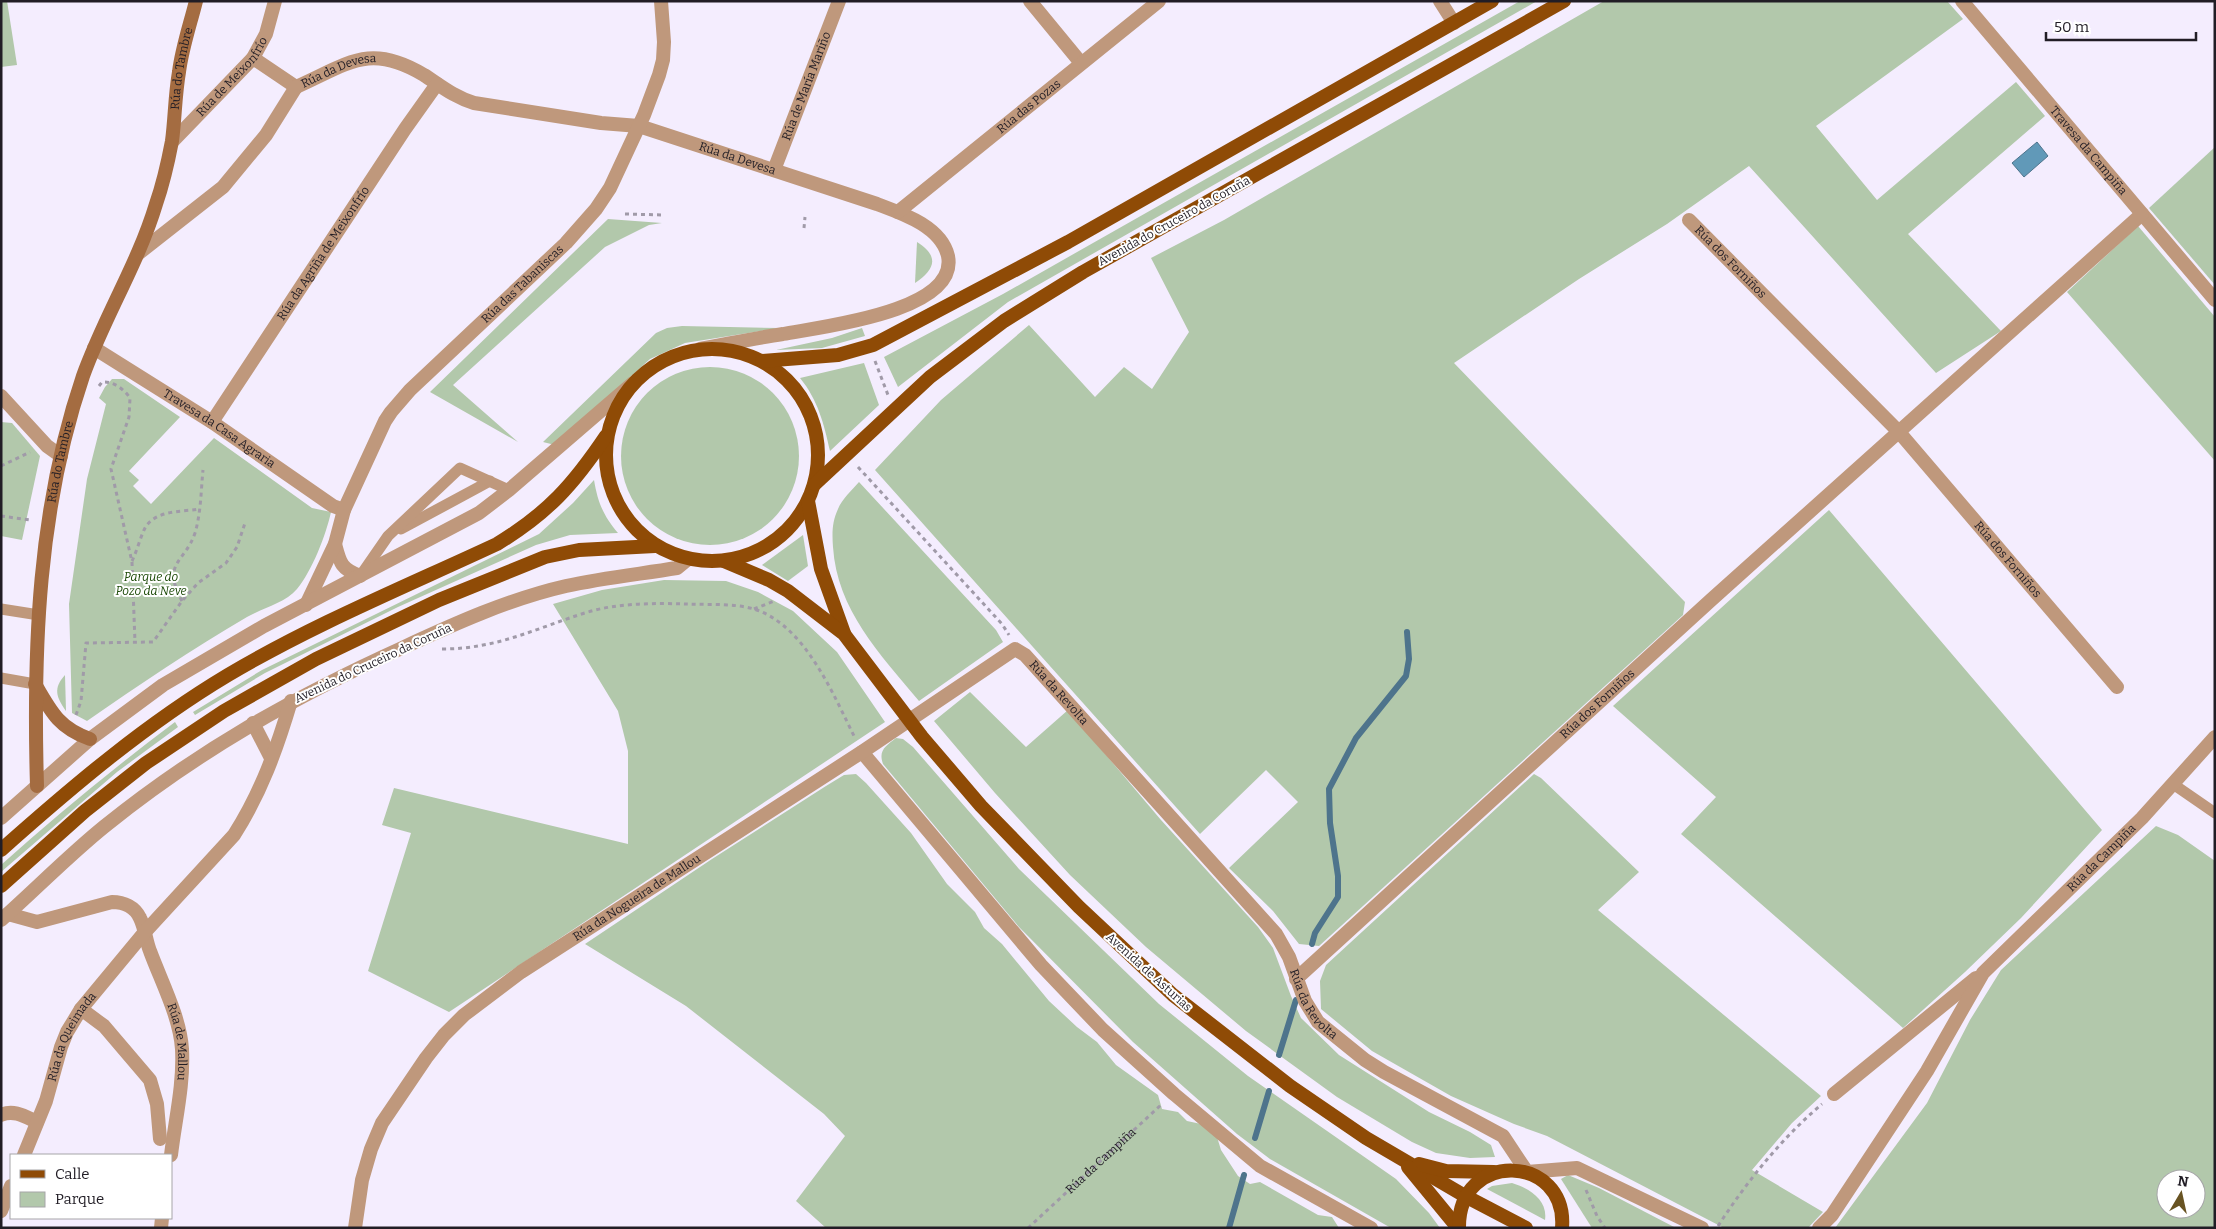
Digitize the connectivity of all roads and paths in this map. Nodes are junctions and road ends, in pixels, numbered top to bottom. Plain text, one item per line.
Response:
1 (196, 1) edge
2 (275, 1) edge
3 (661, 1) edge
4 (839, 1) edge
5 (1030, 1) edge
6 (1159, 1) edge
7 (1440, 1) edge
8 (1492, 1) edge
9 (1564, 1) edge
10 (1962, 1) edge
11 (1454, 23) junction
12 (253, 58) junction
13 (1081, 63) junction
14 (437, 84) junction
15 (296, 87) junction
16 (639, 126) junction
17 (172, 142) junction
18 (774, 170) junction
19 (898, 212) junction
20 (625, 214) dead end
21 (2142, 214) junction
22 (664, 215) dead end
23 (805, 218) dead end
24 (1689, 220) dead end
25 (804, 228) dead end
26 (139, 253) junction
27 (2215, 300) edge
28 (94, 348) junction
29 (700, 349) junction
30 (874, 360) dead end
31 (762, 361) junction
32 (633, 383) junction
33 (98, 387) dead end
34 (1, 396) edge
35 (889, 398) dead end
36 (212, 422) junction
37 (1899, 432) junction
38 (606, 436) junction
39 (47, 446) junction
40 (61, 456) junction
41 (846, 456) junction
42 (1, 466) edge
43 (203, 470) dead end
44 (490, 481) junction
45 (815, 484) junction
46 (509, 490) junction
47 (808, 501) junction
48 (198, 509) junction
49 (344, 510) junction
50 (1, 516) edge
51 (30, 520) dead end
52 (245, 523) dead end
53 (388, 536) junction
54 (335, 544) junction
55 (655, 546) junction
56 (688, 559) junction
57 (724, 561) junction
58 (132, 562) junction
59 (360, 576) junction
60 (782, 598) dead end
61 (182, 601) junction
62 (306, 605) junction
63 (1, 609) edge
64 (753, 609) junction
65 (39, 615) junction
66 (844, 634) junction
67 (135, 642) junction
68 (440, 649) dead end
69 (1014, 649) junction
70 (1, 678) edge
71 (35, 684) junction
72 (2117, 687) dead end
73 (291, 701) junction
74 (76, 717) dead end
75 (253, 723) junction
76 (2215, 737) edge
77 (90, 739) junction
78 (862, 752) junction
79 (271, 758) junction
80 (2174, 784) junction
81 (37, 786) junction
82 (2215, 813) edge
83 (1, 818) edge
84 (1, 850) edge
85 (1, 886) edge
86 (4, 917) edge
87 (144, 933) junction
88 (1983, 972) junction
89 (1296, 979) junction
90 (81, 1009) junction
91 (1174, 1094) junction
92 (1834, 1094) joint
93 (1, 1115) edge
94 (37, 1122) junction
95 (160, 1139) dead end
96 (24, 1154) edge
97 (170, 1154) edge
98 (1402, 1160) junction
99 (1495, 1172) junction
100 (1528, 1172) junction
101 (1587, 1173) junction
102 (10, 1188) edge
103 (1465, 1196) junction
104 (1, 1211) edge
105 (1565, 1225) edge
106 (355, 1228) edge
107 (1028, 1228) edge
108 (1371, 1228) edge
109 (1459, 1228) edge
110 (1526, 1228) edge
111 (1605, 1228) edge
112 (1702, 1228) edge
113 (1717, 1228) edge
114 (1819, 1228) edge

1 - 17 main road, Rúa do Tambre
2 - 12 street, Rúa de Meixonfrío
3 - 16 street, Rúa das Tabaniscas
4 - 18 street, Rúa de María Mariño
5 - 13 street
6 - 13 street, Rúa das Pozas
7 - 11 street
8 - 11 main road
9 - 41 main road, Avenida do Cruceiro da Coruña
10 - 21 street, Travesa da Campiña
11 - 31 main road
12 - 15 street, Rúa da Devesa
12 - 17 street, Rúa de Meixonfrío
13 - 19 street, Rúa das Pozas
14 - 15 street, Rúa da Devesa
14 - 16 street, Rúa da Devesa
14 - 36 street, Rúa da Agriña de Meixonfrío
15 - 26 street, Rúa do Tambre
16 - 18 street, Rúa da Devesa
16 - 49 street, Rúa das Tabaniscas
17 - 26 main road, Rúa do Tambre
18 - 19 street, Rúa da Devesa
19 - 29 street, Rúa da Devesa
20 - 22 path
21 - 27 street, Travesa da Campiña
21 - 37 street, Rúa dos Forniños
23 - 25 path
24 - 37 street, Rúa dos Forniños
26 - 28 main road, Rúa do Tambre
28 - 36 street, Travesa da Casa Agraria
28 - 40 main road, Rúa do Tambre
29 - 31 main road
29 - 32 main road
30 - 35 path
31 - 45 main road
32 - 38 main road
32 - 46 street
33 - 58 path
34 - 39 street
36 - 49 street, Travesa da Casa Agraria
37 - 72 street, Rúa dos Forniños
37 - 89 street, Rúa dos Forniños
38 - 55 main road
38 - 84 main road
39 - 40 street
39 - 42 path
40 - 65 main road, Rúa do Tambre
41 - 45 main road, Avenida do Cruceiro da Coruña
41 - 69 path
43 - 48 path
44 - 46 lane
44 - 53 lane
44 - 53 lane
45 - 47 main road
46 - 59 street
47 - 57 main road
47 - 66 main road, Avenida de Asturias
48 - 58 path
48 - 61 path
49 - 54 street, Rúa das Tabaniscas
50 - 51 path
52 - 61 path
53 - 59 lane
54 - 59 street
54 - 62 street, Rúa das Tabaniscas
55 - 56 main road
55 - 85 main road, Avenida do Cruceiro da Coruña
56 - 57 main road
56 - 73 street, Avenida do Cruceiro da Coruña
57 - 66 main road, Avenida de Asturias
58 - 67 path
59 - 62 street
60 - 64 path
61 - 67 path
62 - 77 street
63 - 65 lane
64 - 68 path
64 - 78 path
65 - 71 main road, Rúa do Tambre
66 - 98 main road, Avenida de Asturias
67 - 74 path
69 - 78 street, Rúa da Nogueira de Mallou
69 - 89 street, Rúa da Revolta
70 - 71 lane
71 - 77 main road
71 - 81 main road, Rúa do Tambre
73 - 75 street, Avenida do Cruceiro da Coruña
73 - 79 street
75 - 79 street
75 - 86 street, Avenida do Cruceiro da Coruña
76 - 80 street, Rúa da Campiña
77 - 81 street
78 - 91 street
78 - 106 street, Rúa da Nogueira de Mallou
79 - 87 street
80 - 82 lane
80 - 88 street, Rúa da Campiña
81 - 83 street
86 - 87 street, Rúa de Mallou
87 - 90 street, Rúa da Queimada
87 - 97 street, Rúa de Mallou
88 - 92 street, Rúa da Campiña
88 - 114 street, Rúa da Campiña
89 - 100 street, Rúa da Revolta
90 - 94 street, Rúa da Queimada
90 - 95 street
91 - 107 path, Rúa da Campiña
91 - 108 street
92 - 113 path
93 - 94 street
94 - 96 street, Rúa da Queimada
98 - 99 main road
98 - 103 main road, Avenida de Asturias
98 - 109 main road
99 - 100 main road
99 - 103 main road
100 - 101 street
100 - 105 main road
101 - 111 path
101 - 112 street
102 - 104 street
103 - 109 main road
103 - 110 main road, Avenida de Asturias

